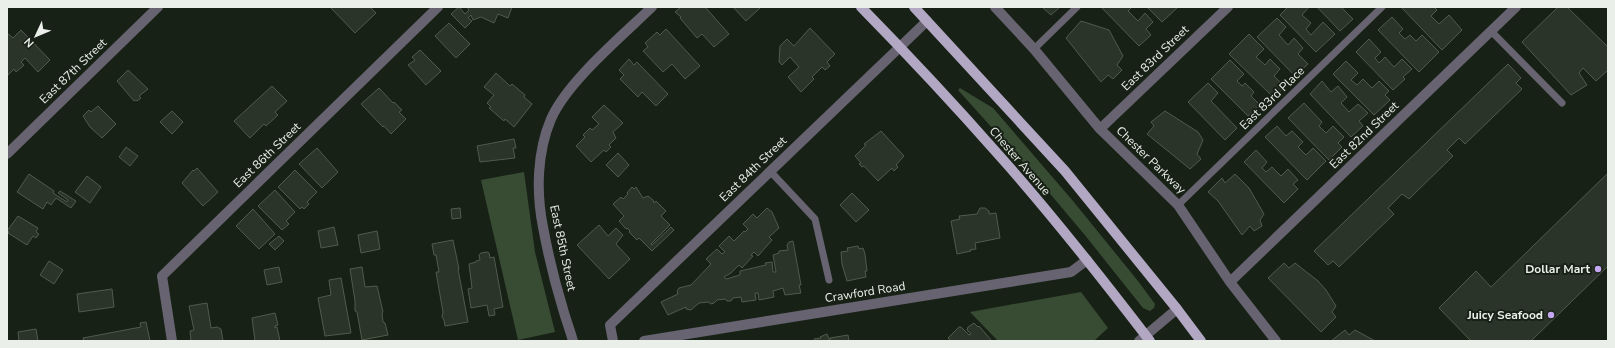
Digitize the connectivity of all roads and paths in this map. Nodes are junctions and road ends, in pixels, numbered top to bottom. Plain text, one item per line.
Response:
1 (158, 7) edge
2 (438, 7) edge
3 (652, 7) edge
4 (861, 7) edge
5 (914, 7) edge
6 (995, 7) edge
7 (1077, 7) edge
8 (1228, 7) edge
9 (1382, 7) edge
10 (1516, 7) edge
11 (927, 20) junction
12 (1491, 31) junction
13 (900, 47) junction
14 (1034, 49) junction
15 (1562, 103) dead end
16 (1100, 128) junction
17 (7, 154) edge
18 (770, 171) junction
19 (1178, 205) junction
20 (1087, 260) junction
21 (829, 280) dead end
22 (1230, 282) junction
23 (1177, 309) junction
24 (1145, 339) edge
25 (172, 341) edge
26 (573, 341) edge
27 (613, 341) edge
28 (644, 341) edge
29 (1201, 341) edge
30 (1276, 341) edge

1 - 17 street, East 87th Street
2 - 25 street, East 86th Street
3 - 26 street, East 85th Street
4 - 13 main road, Chester Avenue
5 - 11 main road, Chester Avenue
6 - 14 street, Chester Parkway
7 - 14 lane
8 - 16 street, East 83rd Street
9 - 19 lane, East 83rd Place
10 - 12 street, East 82nd Street
11 - 13 street, East 84th Street
11 - 23 main road, Chester Avenue
12 - 15 lane
12 - 22 street, East 82nd Street
13 - 18 street, East 84th Street
13 - 20 main road, Chester Avenue
14 - 16 street, Chester Parkway
16 - 19 street, Chester Parkway
18 - 21 lane
18 - 27 street, East 84th Street
19 - 22 street, Chester Parkway
20 - 24 main road, Chester Avenue
20 - 28 street, Crawford Road
22 - 30 street, Chester Parkway
23 - 24 street
23 - 29 main road, Chester Avenue

